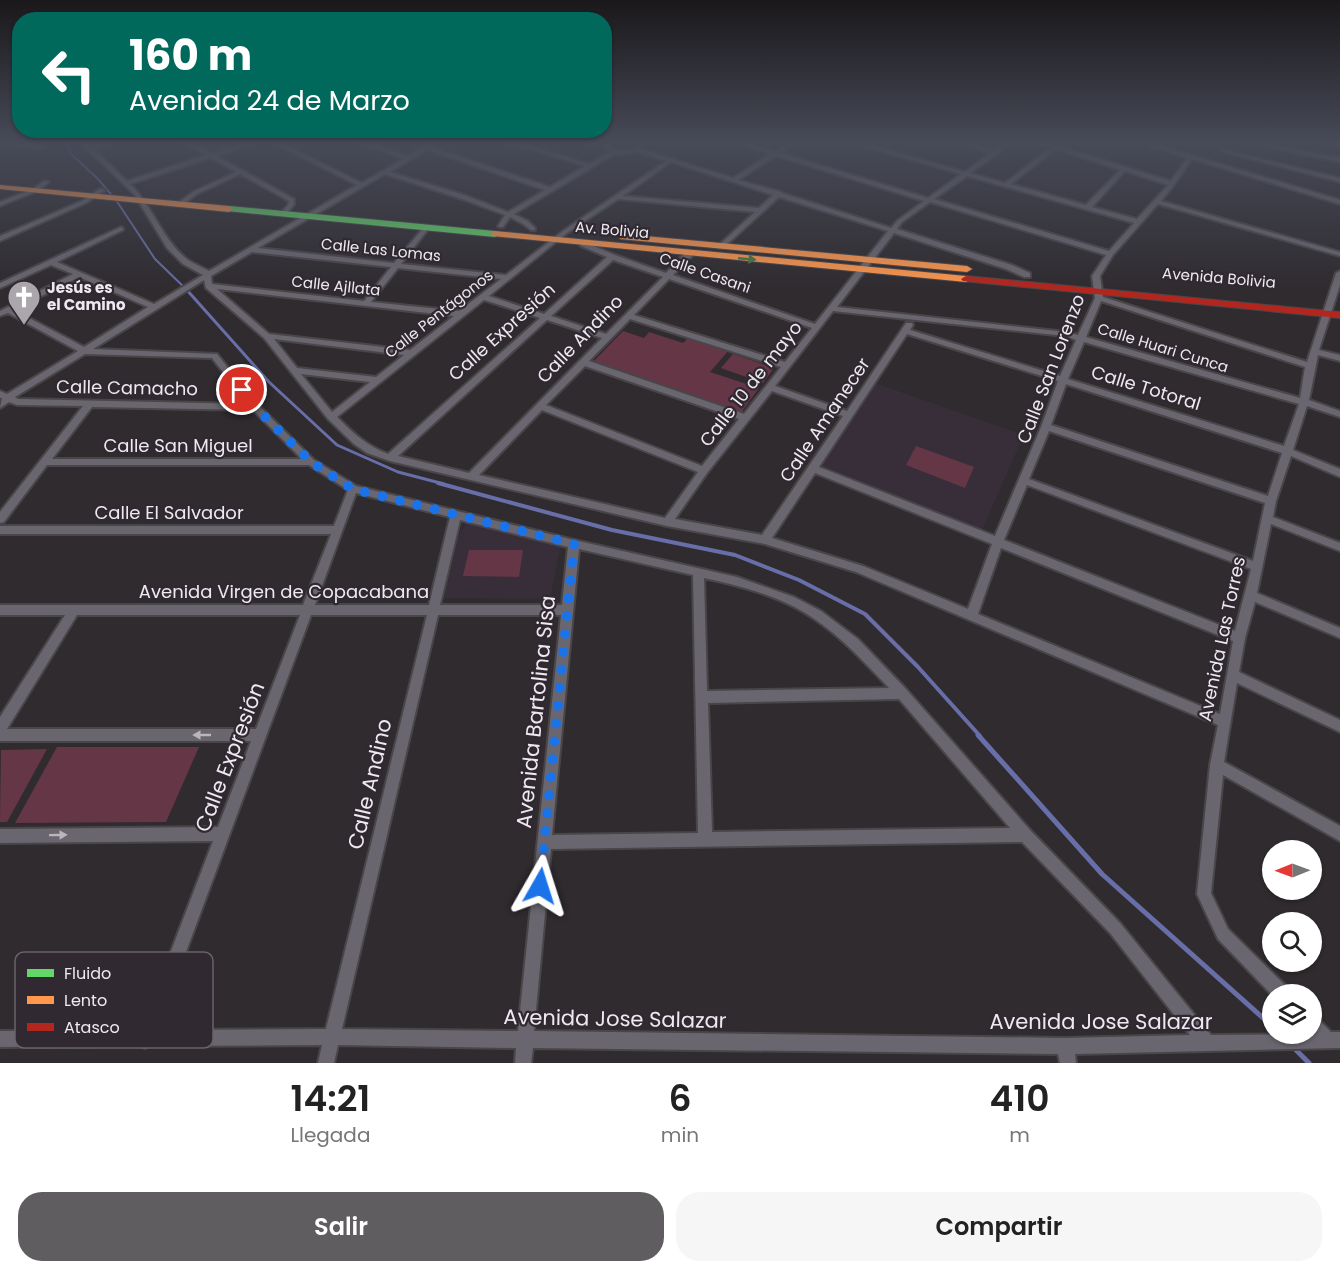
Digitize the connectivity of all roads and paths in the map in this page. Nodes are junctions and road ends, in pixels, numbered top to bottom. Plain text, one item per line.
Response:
1 (30, 191) edge
2 (60, 191) edge
3 (75, 191) edge
4 (127, 191) edge
5 (134, 191) edge
6 (203, 191) edge
7 (276, 191) edge
8 (351, 191) edge
9 (440, 191) edge
10 (550, 191) edge
11 (625, 191) edge
12 (771, 191) edge
13 (896, 191) edge
14 (942, 191) edge
15 (1023, 191) edge
16 (1104, 191) edge
17 (1166, 191) edge
18 (1302, 191) edge
19 (129, 193) junction
20 (779, 193) junction
21 (101, 194) junction
22 (616, 197) junction
23 (184, 200) junction
24 (928, 200) junction
25 (1157, 202) junction
26 (1340, 202) edge
27 (0, 204) edge
28 (1088, 207) junction
29 (321, 209) junction
30 (286, 210) junction
31 (760, 210) junction
32 (509, 214) junction
33 (309, 216) junction
34 (1139, 222) junction
35 (501, 226) junction
36 (426, 228) junction
37 (121, 229) dead end
38 (893, 229) junction
39 (533, 230) junction
40 (559, 237) junction
41 (0, 239) edge
42 (584, 244) junction
43 (723, 246) junction
44 (251, 250) junction
45 (688, 254) junction
46 (1340, 254) edge
47 (1110, 255) junction
48 (612, 257) junction
49 (51, 262) junction
50 (397, 265) junction
51 (868, 265) junction
52 (1340, 273) edge
53 (79, 274) junction
54 (207, 274) junction
55 (668, 274) junction
56 (1027, 275) junction
57 (508, 277) junction
58 (0, 286) edge
59 (209, 286) junction
60 (1098, 290) junction
61 (483, 297) junction
62 (367, 303) junction
63 (154, 307) junction
64 (1332, 308) edge
65 (833, 309) junction
66 (4, 312) edge
67 (461, 314) junction
68 (1340, 315) edge
69 (546, 316) junction
70 (628, 316) junction
71 (914, 318) junction
72 (817, 327) junction
73 (905, 331) junction
74 (267, 336) junction
75 (608, 337) junction
76 (1082, 338) junction
77 (85, 351) junction
78 (1314, 351) junction
79 (412, 353) junction
80 (1340, 358) edge
81 (583, 362) junction
82 (787, 366) junction
83 (1310, 366) junction
84 (293, 370) junction
85 (1063, 379) junction
86 (378, 380) junction
87 (770, 387) junction
88 (2, 399) edge
89 (1304, 402) junction
90 (89, 405) junction
91 (540, 406) junction
92 (255, 407) junction
93 (1340, 414) edge
94 (848, 415) junction
95 (331, 417) junction
96 (745, 418) junction
97 (1047, 428) junction
98 (1286, 451) junction
99 (390, 458) junction
100 (44, 462) junction
101 (311, 462) junction
102 (813, 468) junction
103 (704, 471) junction
104 (1340, 473) edge
105 (472, 476) junction
106 (1025, 482) junction
107 (353, 489) junction
108 (1271, 501) junction
109 (456, 515) junction
110 (0, 519) edge
111 (1268, 519) junction
112 (668, 522) junction
113 (0, 530) edge
114 (338, 530) junction
115 (765, 540) junction
116 (998, 542) junction
117 (574, 544) junction
118 (1340, 548) edge
119 (1257, 567) junction
120 (698, 573) junction
121 (1251, 595) junction
122 (0, 610) edge
123 (74, 610) junction
124 (308, 610) junction
125 (433, 610) junction
126 (567, 610) junction
127 (972, 614) junction
128 (1340, 633) edge
129 (1239, 638) junction
130 (1232, 674) junction
131 (902, 693) junction
132 (701, 698) junction
133 (1224, 722) junction
134 (1340, 726) edge
135 (0, 728) edge
136 (0, 735) edge
137 (261, 735) junction
138 (1217, 765) junction
139 (223, 834) junction
140 (1340, 834) edge
141 (1025, 835) junction
142 (0, 836) edge
143 (705, 839) junction
144 (544, 842) junction
145 (178, 952) edge
146 (1272, 984) edge
147 (332, 1037) junction
148 (0, 1039) edge
149 (15, 1039) edge
150 (213, 1039) edge
151 (525, 1040) junction
152 (1334, 1040) edge
153 (1208, 1044) junction
154 (1066, 1055) edge
155 (326, 1063) edge
156 (523, 1063) edge

1 - 27 street
2 - 21 street
3 - 21 street
4 - 19 street
5 - 19 street
6 - 23 street
7 - 30 street
8 - 29 street
9 - 32 street
10 - 32 street
11 - 22 street, Calle Pentágonos
12 - 20 street
13 - 24 street
14 - 24 street
15 - 28 street
16 - 28 street
17 - 25 street, Calle San Lorenzo
18 - 26 street
19 - 21 street, Av. Bolivia
19 - 23 street, Av. Bolivia
19 - 54 street
20 - 31 street
20 - 38 street
21 - 41 street
22 - 31 street
22 - 40 street, Calle Pentágonos
23 - 30 street, Av. Bolivia
24 - 38 street
24 - 47 street
25 - 34 street, Calle San Lorenzo
25 - 46 street
28 - 34 street
29 - 30 street
29 - 33 street
29 - 35 street, Av. Bolivia
30 - 33 street, Av. Bolivia
31 - 43 street
32 - 35 street
32 - 39 street
33 - 36 street, Av. Bolivia
33 - 44 street
34 - 47 street, Calle San Lorenzo
35 - 39 street, Av. Bolivia
36 - 40 street, Av. Bolivia
36 - 50 street
37 - 49 street
38 - 51 street
38 - 56 street
39 - 40 street, Av. Bolivia
40 - 42 street, Av. Bolivia
40 - 43 street, Av. Bolivia
40 - 57 street, Calle Pentágonos
42 - 45 street, Av. Bolivia
42 - 48 street, Calle Casani
43 - 51 street, Av. Bolivia
44 - 50 street, Calle Las Lomas
44 - 54 street
45 -> 51 street, Av. Bolivia
45 - 55 street, Calle Andino
47 - 60 street, Calle San Lorenzo
48 - 55 street, Calle Casani
48 - 69 street, Calle Expresión
49 - 53 street
49 - 58 street
50 - 57 street, Calle Las Lomas
50 - 62 street
51 - 56 street, Av. Bolivia
51 - 60 street, Av. Bolivia
51 - 65 street, Calle 10 de mayo
52 - 64 street, Avenida Las Torres
53 - 63 street
53 - 66 street
54 - 59 street
54 - 63 street
55 - 70 street, Calle Andino
55 - 72 street, Calle Casani
56 - 60 street, Av. Bolivia
57 - 61 street, Calle Pentágonos
59 - 62 street, Calle Ajllata
59 - 74 street
60 - 64 street, Avenida Bolivia
60 - 76 street, Calle San Lorenzo
60 - 83 street
61 - 67 street, Calle Pentágonos
61 - 69 street
62 - 67 street, Calle Ajllata
63 - 77 street
64 - 68 street, Avenida Bolivia
64 - 78 street, Avenida Las Torres
65 - 71 street, Calle Huari Cunca
65 - 72 street, Calle 10 de mayo
66 - 77 street
67 - 79 street, Calle Pentágonos
69 - 75 street
69 - 99 street, Calle Expresión
70 - 75 street, Calle Andino
70 - 82 street
71 - 73 street, Calle Amanecer
71 - 76 street, Calle Huari Cunca
72 - 82 street, Calle 10 de mayo
73 - 85 street, Calle Totoral
73 - 94 street, Calle Amanecer
74 - 79 street
74 - 84 street
75 - 81 street, Calle Andino
76 - 85 street, Calle San Lorenzo
76 - 89 street, Calle Huari Cunca
77 - 88 street
77 - 92 street
78 - 80 street
78 - 83 street, Avenida Las Torres
79 - 86 street, Calle Pentágonos
81 - 91 street, Calle Andino
81 - 96 street
82 - 87 street, Calle 10 de mayo
83 - 89 street, Avenida Las Torres
84 - 86 street
84 - 95 street
85 - 97 street, Calle San Lorenzo
85 - 98 street, Calle Totoral
86 - 95 street, Calle Pentágonos
87 - 94 street
87 - 96 street, Calle 10 de mayo
88 - 90 street, Calle Camacho
89 - 93 street, Calle Huari Cunca
89 - 98 street, Avenida Las Torres
90 - 92 street, Calle Camacho
90 - 100 street
91 - 103 street
91 - 105 street, Calle Andino
92 - 101 street
94 - 102 street, Calle Amanecer
95 - 99 street
96 - 103 street, Calle 10 de mayo
97 - 106 street, Calle San Lorenzo
97 - 108 street
98 - 104 street, Calle Totoral
98 - 108 street, Avenida Las Torres
99 - 105 street
100 - 101 street, Calle San Miguel
100 - 110 street
101 - 107 street
102 - 115 street, Calle Amanecer
102 - 116 street
103 - 112 street, Calle 10 de mayo
105 - 112 street
106 - 116 street, Calle San Lorenzo
106 - 119 street
107 - 109 street
107 - 114 street, Calle Expresión
108 - 111 street, Avenida Las Torres
109 - 117 street
109 - 125 street, Calle Andino
111 - 118 street
111 - 119 street, Avenida Las Torres
112 - 115 street
113 - 114 street, Calle El Salvador
114 - 124 street, Calle Expresión
115 - 127 street
116 - 127 street, Calle San Lorenzo
116 - 129 street
117 - 120 street
117 - 126 street, Avenida Bartolina Sisa
119 - 121 street, Avenida Las Torres
120 - 131 street
120 - 132 street
121 - 128 street
121 - 129 street, Avenida Las Torres
122 - 123 street, Avenida Virgen de Copacabana
123 - 124 street, Avenida Virgen de Copacabana
123 - 135 street
124 - 125 street, Avenida Virgen de Copacabana
124 - 137 street, Calle Expresión
125 - 126 street, Avenida Virgen de Copacabana
125 - 147 street, Calle Andino
126 - 144 street, Avenida Bartolina Sisa
127 - 133 street
129 - 130 street, Avenida Las Torres
130 - 133 street, Avenida Las Torres
130 - 134 street
131 - 132 street
131 - 141 street
132 - 143 street
133 - 138 street, Avenida Las Torres
137 -> 136 street
137 - 139 street, Calle Expresión
138 - 140 street
138 - 146 street, Avenida Las Torres
142 -> 139 street
139 - 145 street, Calle Expresión
141 - 143 street
141 - 153 street
143 - 144 street
144 - 151 street, Avenida Bartolina Sisa
147 - 150 street, Avenida Jose Salazar
147 - 151 street, Avenida Jose Salazar
147 - 155 street, Calle Andino
148 - 149 street, Avenida Jose Salazar
151 - 154 street, Avenida Jose Salazar
151 - 156 street, Avenida Bartolina Sisa
152 - 153 street, Avenida Jose Salazar
153 - 154 street, Avenida Jose Salazar

